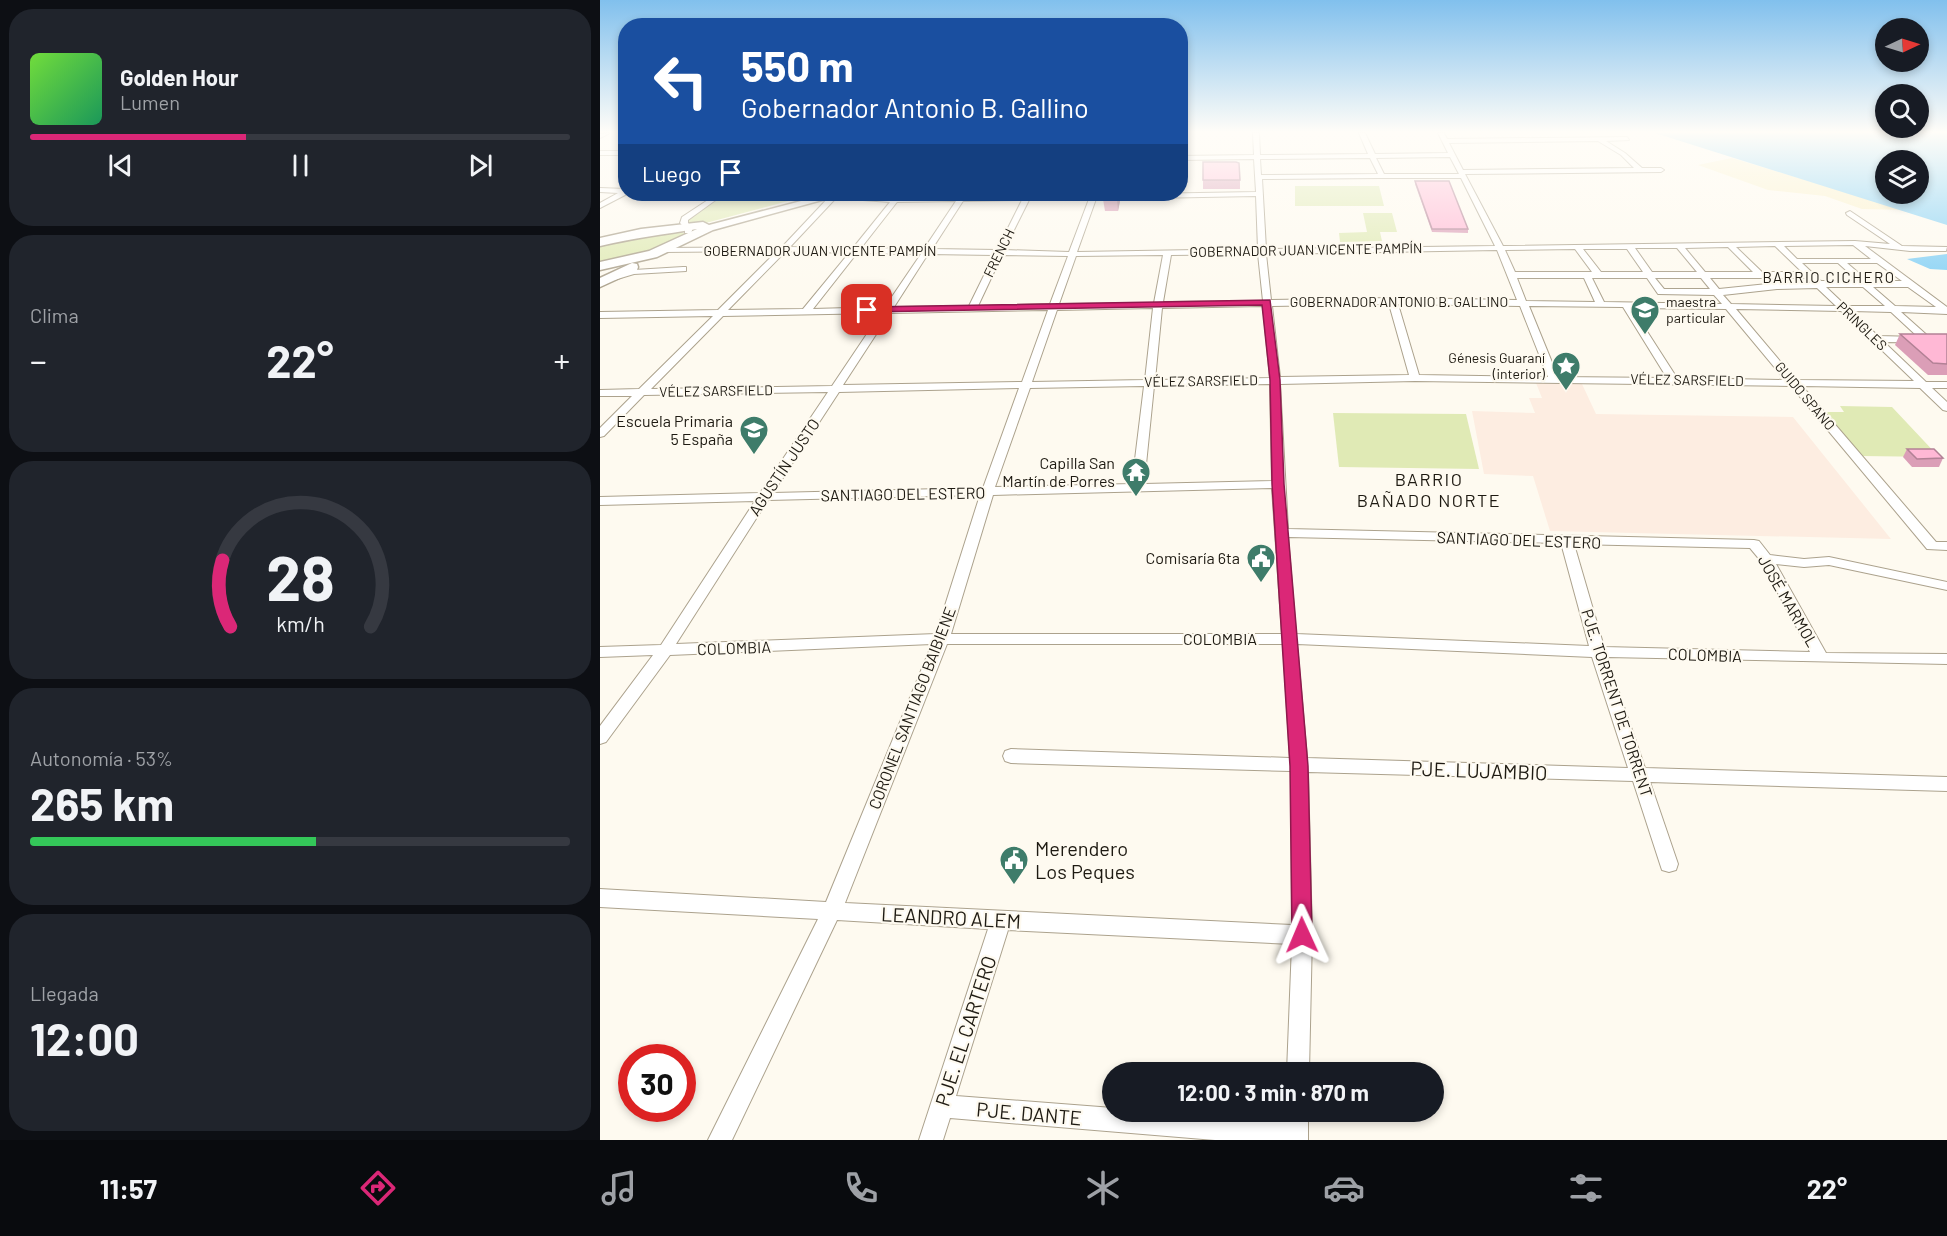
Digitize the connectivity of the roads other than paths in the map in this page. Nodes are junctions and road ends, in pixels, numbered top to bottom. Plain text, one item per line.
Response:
1 (1259, 186) edge
2 (1469, 186) edge
3 (600, 190) edge
4 (618, 191) edge
5 (1259, 194) junction
6 (1188, 195) edge
7 (618, 196) edge
8 (711, 201) edge
9 (805, 201) edge
10 (825, 201) edge
11 (894, 201) edge
12 (959, 201) edge
13 (1025, 201) edge
14 (1091, 201) edge
15 (600, 206) edge
16 (1850, 213) dead end
17 (691, 232) junction
18 (600, 243) edge
19 (1855, 243) junction
20 (1730, 244) junction
21 (1777, 244) junction
22 (1679, 245) junction
23 (1577, 246) junction
24 (1629, 246) junction
25 (1500, 247) junction
26 (1900, 248) junction
27 (784, 249) junction
28 (1946, 249) edge
29 (697, 250) junction
30 (855, 250) junction
31 (663, 251) junction
32 (926, 251) junction
33 (1262, 251) junction
34 (999, 253) junction
35 (1167, 253) junction
36 (1071, 254) junction
37 (1795, 261) junction
38 (1840, 261) junction
39 (1879, 261) junction
40 (600, 266) edge
41 (684, 269) dead end
42 (1597, 273) junction
43 (1586, 274) junction
44 (1649, 274) junction
45 (1512, 275) junction
46 (1703, 275) junction
47 (1760, 275) junction
48 (1809, 275) junction
49 (604, 281) edge
50 (1864, 283) junction
51 (1818, 284) junction
52 (1910, 284) junction
53 (1717, 293) junction
54 (1393, 301) junction
55 (1267, 302) junction
56 (1523, 303) junction
57 (1601, 304) junction
58 (1158, 305) junction
59 (1626, 305) junction
60 (1728, 306) junction
61 (1053, 307) junction
62 (972, 308) junction
63 (1842, 308) junction
64 (887, 309) junction
65 (1893, 309) junction
66 (806, 311) junction
67 (1946, 311) edge
68 (720, 313) junction
69 (600, 315) edge
70 (1875, 339) junction
71 (1927, 340) junction
72 (1947, 340) edge
73 (1415, 378) junction
74 (1554, 379) junction
75 (1275, 380) junction
76 (1673, 380) junction
77 (1151, 382) junction
78 (1794, 382) junction
79 (1027, 385) junction
80 (1923, 385) junction
81 (1947, 386) edge
82 (836, 390) junction
83 (640, 392) junction
84 (600, 393) edge
85 (1947, 408) edge
86 (600, 434) edge
87 (1278, 484) junction
88 (1138, 488) junction
89 (987, 493) junction
90 (764, 496) junction
91 (600, 501) edge
92 (1283, 533) junction
93 (1567, 542) junction
94 (1754, 544) joint
95 (1947, 546) edge
96 (1766, 559) junction
97 (1947, 586) edge
98 (942, 639) junction
99 (1291, 639) junction
100 (665, 650) junction
101 (600, 652) edge
102 (1598, 652) junction
103 (1821, 658) junction
104 (1947, 659) edge
105 (600, 738) edge
106 (1011, 756) dead end
107 (1299, 766) junction
108 (1641, 776) junction
109 (1947, 784) edge
110 (1669, 864) dead end
111 (600, 898) edge
112 (832, 911) junction
113 (1001, 921) junction
114 (1302, 935) junction
115 (1298, 1062) edge
116 (942, 1106) junction
117 (1297, 1122) edge
118 (1296, 1138) edge
119 (720, 1140) edge
120 (931, 1140) edge

1 - 5 street
2 - 25 street
3 - 4 street
5 - 6 street
5 - 33 street
7 - 15 street
8 - 17 street
9 - 17 main road
10 - 27 street
11 - 30 street
12 - 32 street, AGUSTÍN JUSTO
13 - 34 street, FRENCH
14 - 36 street, CORONEL SANTIAGO BAIBIENE
16 - 26 street
17 - 18 main road
17 - 29 street
17 - 31 main road
19 - 21 street, GOBERNADOR JUAN VICENTE PAMPÍN
19 - 26 street, GOBERNADOR JUAN VICENTE PAMPÍN
19 - 39 street
20 - 21 street, GOBERNADOR JUAN VICENTE PAMPÍN
20 - 22 street, GOBERNADOR JUAN VICENTE PAMPÍN
20 - 47 street
21 - 37 street, PRINGLES
22 - 24 street, GOBERNADOR JUAN VICENTE PAMPÍN
22 - 46 street, GUIDO SPANO
23 - 24 street, GOBERNADOR JUAN VICENTE PAMPÍN
23 - 25 street, GOBERNADOR JUAN VICENTE PAMPÍN
23 - 42 street
24 - 44 street
25 - 33 street, GOBERNADOR JUAN VICENTE PAMPÍN
25 - 45 street
26 - 28 street, GOBERNADOR JUAN VICENTE PAMPÍN
27 - 29 street, GOBERNADOR JUAN VICENTE PAMPÍN
27 - 30 street, GOBERNADOR JUAN VICENTE PAMPÍN
27 - 68 street
29 - 31 street, GOBERNADOR JUAN VICENTE PAMPÍN
30 - 32 street, GOBERNADOR JUAN VICENTE PAMPÍN
30 - 66 street
31 - 40 main road
31 - 49 main road
32 - 34 street, GOBERNADOR JUAN VICENTE PAMPÍN
32 - 64 street, AGUSTÍN JUSTO
33 - 35 street, GOBERNADOR JUAN VICENTE PAMPÍN
33 - 55 street
34 - 36 street, GOBERNADOR JUAN VICENTE PAMPÍN
34 - 62 street, FRENCH
35 - 36 street, GOBERNADOR JUAN VICENTE PAMPÍN
35 - 58 street
36 - 61 street, CORONEL SANTIAGO BAIBIENE
37 - 38 street
37 - 48 street, PRINGLES
38 - 39 street
38 - 50 street
39 - 52 street
41 - 49 street
42 - 43 street
42 - 44 street
43 - 45 street
43 - 57 street
44 - 46 street
44 - 53 street
45 - 56 street
46 - 47 street
46 - 53 street, GUIDO SPANO
47 - 48 street
48 - 51 street, PRINGLES
50 - 51 street
50 - 52 street
50 - 65 street
51 - 53 street
51 - 63 street, PRINGLES
52 - 67 street
53 - 60 street, GUIDO SPANO
54 - 55 street, GOBERNADOR ANTONIO B. GALLINO
54 - 56 street, GOBERNADOR ANTONIO B. GALLINO
54 - 73 street
55 - 58 street, GOBERNADOR ANTONIO B. GALLINO
55 - 75 street
56 - 57 street, GOBERNADOR ANTONIO B. GALLINO
56 - 74 street
57 - 59 street, GOBERNADOR ANTONIO B. GALLINO
58 - 61 street, GOBERNADOR ANTONIO B. GALLINO
58 - 77 street
59 - 60 street, GOBERNADOR ANTONIO B. GALLINO
59 - 76 street
60 - 63 street, GOBERNADOR ANTONIO B. GALLINO
60 - 78 street, GUIDO SPANO
61 - 62 street, GOBERNADOR ANTONIO B. GALLINO
61 - 79 street, CORONEL SANTIAGO BAIBIENE
62 - 64 street, GOBERNADOR ANTONIO B. GALLINO
63 - 65 street, GOBERNADOR ANTONIO B. GALLINO
63 - 70 street, PRINGLES
64 - 66 street, GOBERNADOR ANTONIO B. GALLINO
64 - 82 street, AGUSTÍN JUSTO
65 - 67 street, GOBERNADOR ANTONIO B. GALLINO
65 - 71 street
66 - 68 street, GOBERNADOR ANTONIO B. GALLINO
68 - 69 street, GOBERNADOR ANTONIO B. GALLINO
68 - 83 street
70 - 71 street
70 - 80 street, PRINGLES
71 - 72 street
73 - 74 street, VÉLEZ SARSFIELD
73 - 75 street, VÉLEZ SARSFIELD
74 - 76 street, VÉLEZ SARSFIELD
75 - 77 street, VÉLEZ SARSFIELD
75 - 87 street
76 - 78 street, VÉLEZ SARSFIELD
77 - 79 street, VÉLEZ SARSFIELD
77 - 88 street
78 - 80 street, VÉLEZ SARSFIELD
78 - 95 street, GUIDO SPANO
79 - 82 street, VÉLEZ SARSFIELD
79 - 89 street, CORONEL SANTIAGO BAIBIENE
80 - 81 street, VÉLEZ SARSFIELD
80 - 85 street, PRINGLES
82 - 83 street, VÉLEZ SARSFIELD
82 - 90 street, AGUSTÍN JUSTO
83 - 84 street, VÉLEZ SARSFIELD
83 - 86 street
87 - 88 street, SANTIAGO DEL ESTERO
87 - 92 street
88 - 89 street, SANTIAGO DEL ESTERO
89 - 90 street, SANTIAGO DEL ESTERO
89 - 98 street, CORONEL SANTIAGO BAIBIENE
90 - 91 street, SANTIAGO DEL ESTERO
90 - 100 street, AGUSTÍN JUSTO
92 - 93 street, SANTIAGO DEL ESTERO
92 - 99 street
93 - 94 street, SANTIAGO DEL ESTERO
93 - 102 street, PJE. TORRENT DE TORRENT
94 - 96 street, JOSÉ MARMOL
96 - 97 street
96 - 103 street, JOSÉ MARMOL
98 - 99 street, COLOMBIA
98 - 100 street, COLOMBIA
98 - 112 street, CORONEL SANTIAGO BAIBIENE
99 - 102 street, COLOMBIA
99 - 107 street
100 - 101 street, COLOMBIA
100 - 105 street, AGUSTÍN JUSTO
102 - 103 street, COLOMBIA
102 - 108 street, PJE. TORRENT DE TORRENT
103 - 104 street, COLOMBIA
106 - 107 street, PJE. LUJAMBIO
107 - 108 street, PJE. LUJAMBIO
107 - 114 street
108 - 109 street, PJE. LUJAMBIO
108 - 110 street, PJE. TORRENT DE TORRENT
111 - 112 street, LEANDRO ALEM
112 - 113 street, LEANDRO ALEM
112 - 119 street, CORONEL SANTIAGO BAIBIENE
113 - 114 street, LEANDRO ALEM
113 - 116 street, PJE. EL CARTERO
114 - 115 street
116 - 118 street, PJE. DANTE
116 - 120 street, PJE. EL CARTERO
117 - 118 street

